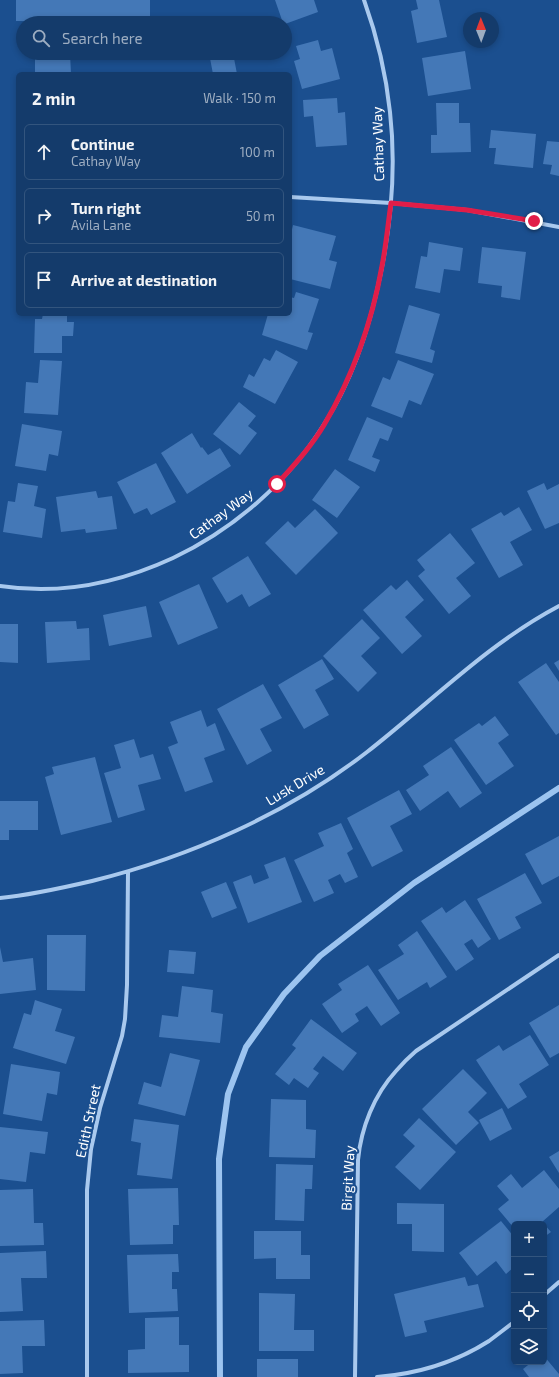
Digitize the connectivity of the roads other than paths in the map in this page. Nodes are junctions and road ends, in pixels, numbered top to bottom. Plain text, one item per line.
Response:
1 (364, 0) edge
2 (292, 197) edge
3 (391, 203) junction
4 (559, 227) edge
5 (0, 586) edge
6 (559, 606) edge
7 (128, 872) junction
8 (0, 898) edge
9 (559, 955) edge
10 (559, 1282) edge
11 (547, 1293) edge
12 (511, 1324) edge
13 (87, 1377) edge
14 (355, 1377) edge
15 (377, 1377) edge

1 - 3 street, Cathay Way
2 - 3 street
3 - 4 street
3 - 5 street, Cathay Way
6 - 7 street, Lusk Drive
7 - 8 street, Lusk Drive
7 - 13 street, Edith Street
9 - 14 street, Birgit Way
10 - 11 street
12 - 15 street

